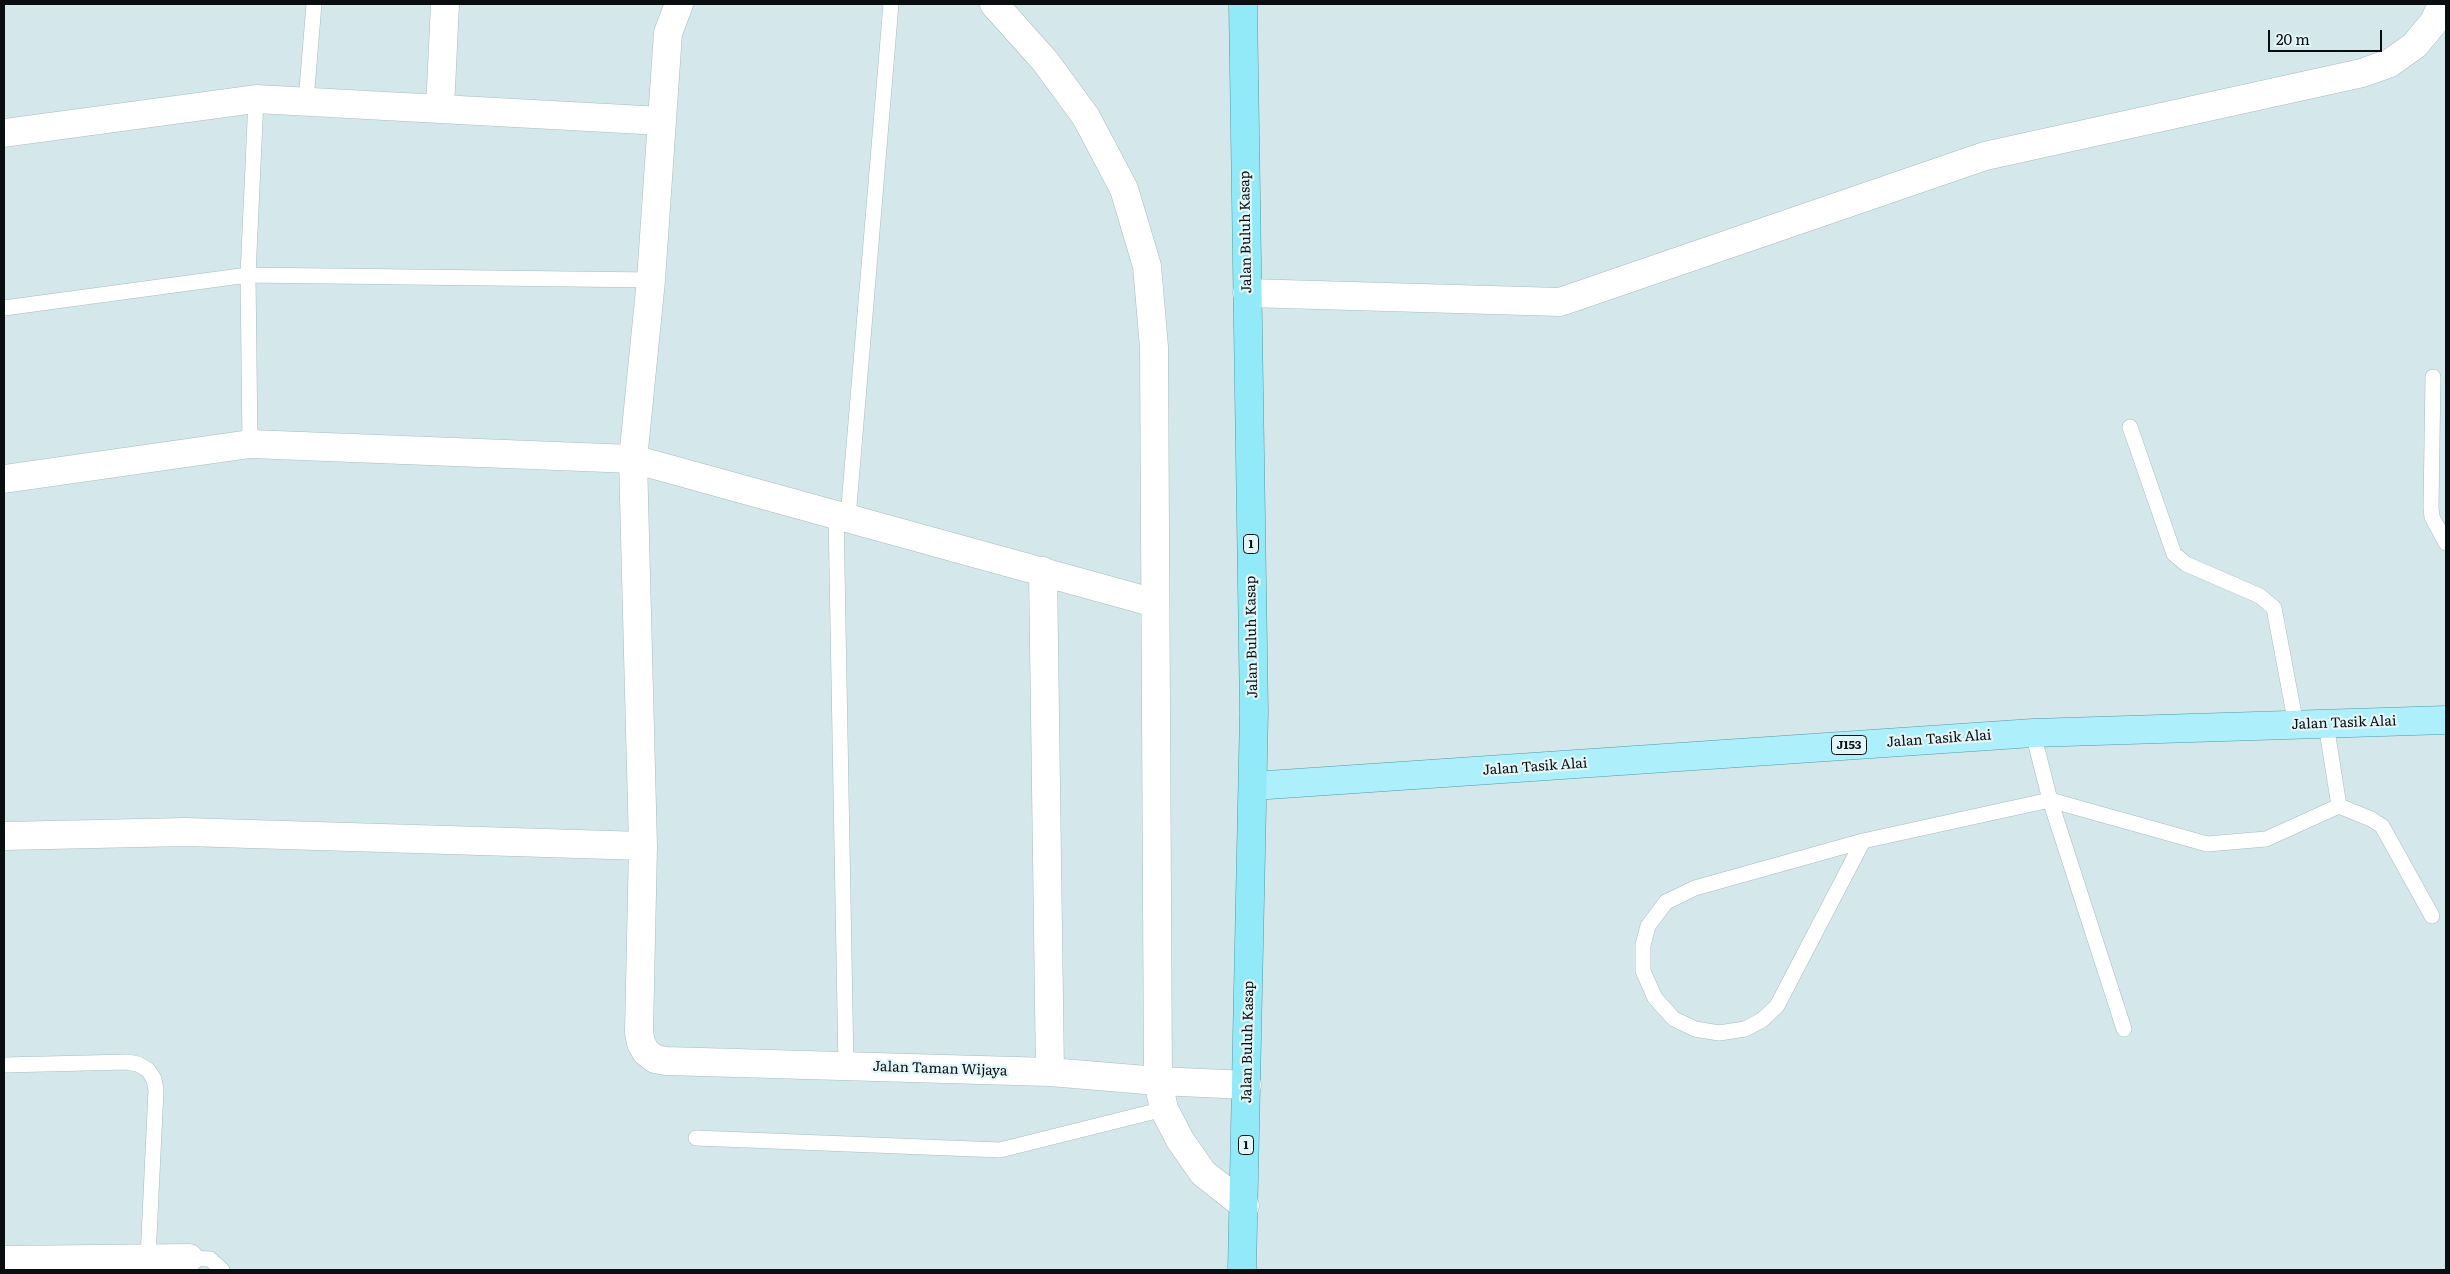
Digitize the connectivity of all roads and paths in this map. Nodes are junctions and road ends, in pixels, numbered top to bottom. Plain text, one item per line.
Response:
1 (314, 4) edge
2 (445, 4) edge
3 (679, 4) edge
4 (891, 4) edge
5 (994, 4) edge
6 (1243, 4) edge
7 (2442, 4) edge
8 (256, 99) junction
9 (306, 101) junction
10 (440, 109) junction
11 (662, 121) junction
12 (4, 133) edge
13 (248, 275) junction
14 (651, 280) junction
15 (1247, 293) junction
16 (4, 308) edge
17 (2433, 377) dead end
18 (2130, 427) dead end
19 (250, 444) junction
20 (633, 459) junction
21 (4, 479) edge
22 (842, 516) junction
23 (2446, 542) edge
24 (1043, 572) junction
25 (1155, 603) junction
26 (2446, 720) edge
27 (2326, 724) junction
28 (2296, 725) junction
29 (2033, 733) junction
30 (1253, 786) junction
31 (2050, 800) junction
32 (2339, 806) junction
33 (4, 836) edge
34 (1863, 841) junction
35 (642, 846) junction
36 (2432, 916) dead end
37 (2124, 1030) dead end
38 (4, 1065) edge
39 (846, 1066) junction
40 (1050, 1072) junction
41 (1158, 1081) junction
42 (1247, 1085) junction
43 (1164, 1109) junction
44 (696, 1138) dead end
45 (1245, 1206) junction
46 (148, 1258) junction
47 (189, 1258) joint
48 (4, 1260) edge
49 (222, 1270) edge
50 (1242, 1270) edge

1 - 9 lane
2 - 10 street
3 - 11 street
4 - 22 lane
5 - 25 street
6 - 15 highway, Jalan Buluh Kasap / 1
7 - 15 street
8 - 9 street
8 - 12 street
8 - 13 lane
9 - 10 street
10 - 11 street
11 - 14 street
13 - 14 lane
13 - 16 lane
13 - 19 lane
14 - 20 street
15 - 30 highway, Jalan Buluh Kasap / 1
17 - 23 lane
18 - 28 lane
19 - 20 street
19 - 21 street
20 - 22 street
20 - 35 street
22 - 24 street
22 - 39 lane
24 - 25 street
24 - 40 street
25 - 41 street
26 - 27 main road, Jalan Tasik Alai / J153
27 - 28 main road, Jalan Tasik Alai / J153
27 - 32 lane
28 - 29 main road, Jalan Tasik Alai / J153
29 - 30 main road, Jalan Tasik Alai / J153
29 - 31 lane
30 - 42 highway, Jalan Buluh Kasap / 1
31 - 32 lane
31 - 34 lane
31 - 37 lane
32 - 36 lane
33 - 35 street
34 - 34 lane
35 - 39 street, Jalan Taman Wijaya
38 - 46 lane
39 - 40 street, Jalan Taman Wijaya
40 - 41 street, Jalan Taman Wijaya
41 - 42 street, Jalan Taman Wijaya
41 - 43 street
42 - 45 highway, Jalan Buluh Kasap / 1
43 - 44 lane
43 - 45 street
45 - 50 highway, Jalan Buluh Kasap / 1
46 - 47 street
46 - 48 street
47 - 49 lane

